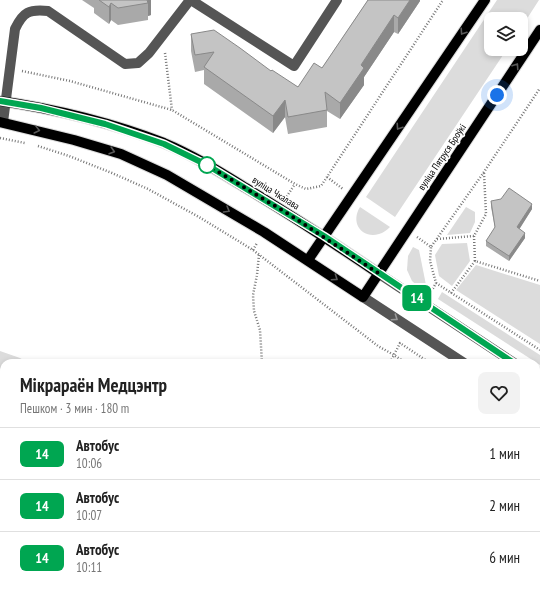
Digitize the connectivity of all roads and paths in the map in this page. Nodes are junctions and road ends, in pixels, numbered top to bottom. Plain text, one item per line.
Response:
1 (190, 0) edge
2 (338, 0) edge
3 (443, 0) edge
4 (485, 0) edge
5 (540, 30) edge
6 (165, 52) dead end
7 (10, 68) junction
8 (540, 88) edge
9 (2, 101) edge
10 (172, 110) junction
11 (1, 122) edge
12 (0, 138) edge
13 (27, 143) dead end
14 (34, 144) dead end
15 (484, 172) junction
16 (327, 177) junction
17 (295, 184) junction
18 (343, 190) dead end
19 (285, 199) dead end
20 (324, 236) junction
21 (414, 236) dead end
22 (474, 236) junction
23 (437, 239) junction
24 (257, 243) dead end
25 (431, 247) junction
26 (253, 250) junction
27 (259, 254) junction
28 (308, 260) junction
29 (475, 261) junction
30 (378, 273) junction
31 (540, 281) edge
32 (436, 283) junction
33 (451, 293) junction
34 (430, 295) dead end
35 (363, 296) junction
36 (403, 338) dead end
37 (400, 343) junction
38 (540, 350) edge
39 (394, 355) junction
40 (262, 359) edge
41 (392, 359) edge
42 (400, 359) edge
43 (424, 359) edge
44 (458, 359) edge
45 (508, 359) edge

1 - 2 street
1 - 7 street
3 - 16 path
4 -> 20 main road
30 -> 5 main road, вуліца Пятруся Броўкі
6 - 10 path
7 - 9 street
7 - 10 path
8 - 15 path
9 - 11 street
9 - 20 main road, вуліца Чкалава
10 - 17 path
11 -> 28 main road
12 - 13 path
14 - 26 path
15 - 22 path
15 - 23 path
16 - 17 path
16 - 18 path
17 - 19 path
20 - 28 main road
20 - 30 main road, вуліца Чкалава
21 - 25 path
22 - 23 path
22 - 29 path
23 - 25 path
24 - 26 path
25 - 32 path
26 - 27 path
27 - 39 path
27 - 40 path
28 -> 35 main road
29 - 31 path
29 - 33 path
30 - 35 main road, вуліца Пятруся Броўкі
30 - 45 street, вуліца Чкалава
32 - 33 path
32 - 34 path
33 - 38 path
35 -> 44 street
36 - 37 path
37 - 39 path
37 - 43 path
39 - 41 path
39 - 42 path

